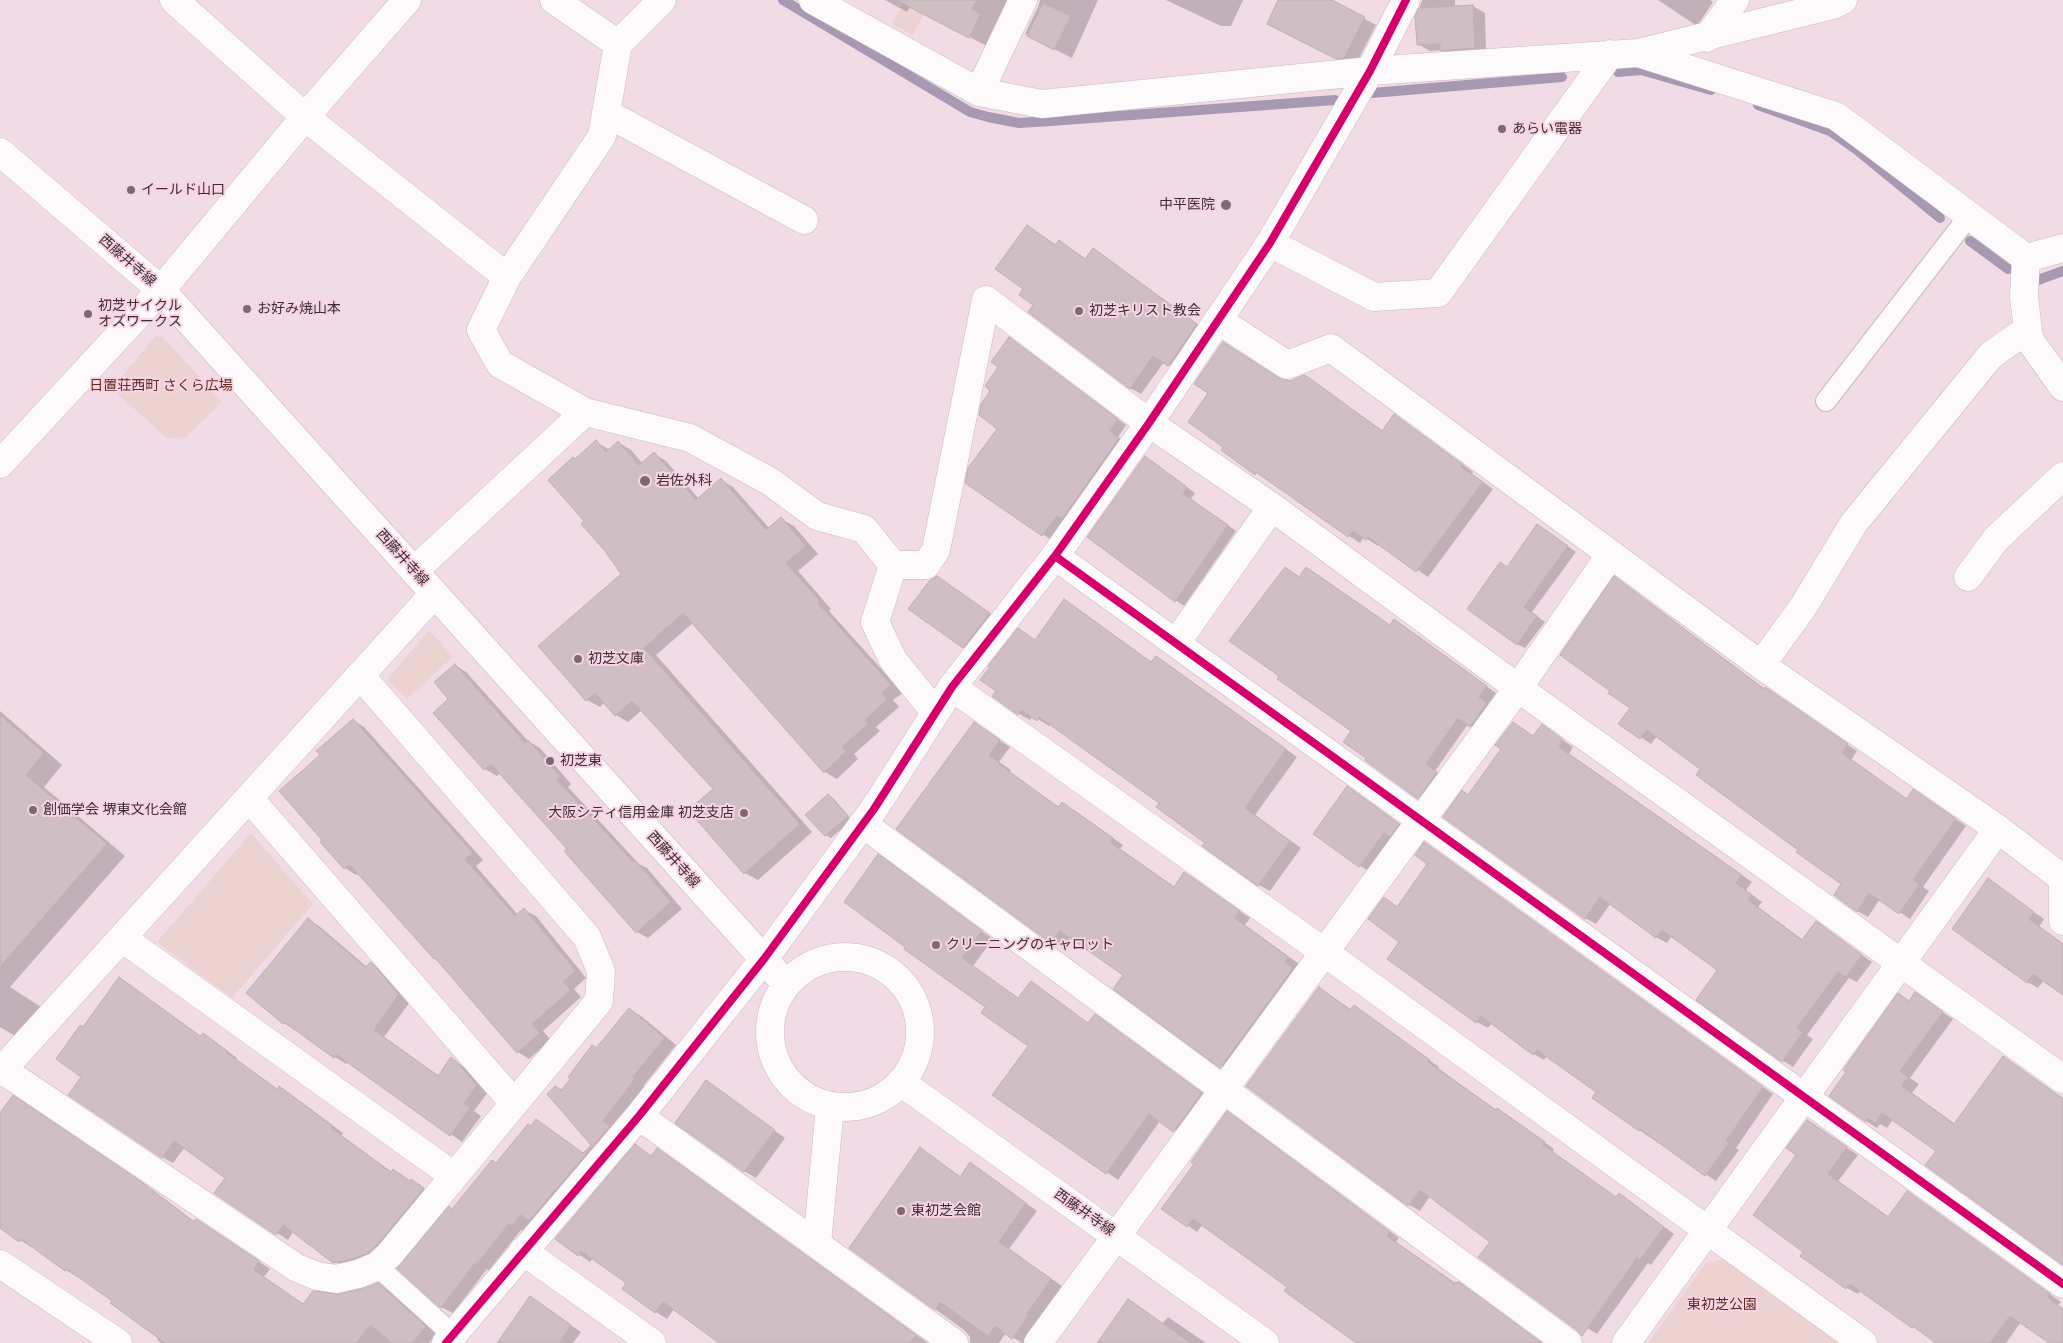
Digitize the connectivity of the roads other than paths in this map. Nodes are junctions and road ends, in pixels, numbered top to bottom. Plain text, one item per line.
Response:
1 (174, 0) edge
2 (407, 0) edge
3 (554, 0) edge
4 (662, 0) edge
5 (1023, 0) edge
6 (1406, 0) edge
7 (1735, 0) edge
8 (1842, 0) edge
9 (820, 2) edge
10 (1707, 38) junction
11 (618, 44) junction
12 (1638, 53) junction
13 (1610, 54) junction
14 (1370, 71) junction
15 (979, 92) junction
16 (606, 113) junction
17 (305, 117) junction
18 (0, 152) edge
19 (1969, 216) junction
20 (804, 220) dead end
21 (1270, 243) junction
22 (2063, 248) edge
23 (2026, 258) junction
24 (506, 277) junction
25 (160, 290) junction
26 (1218, 320) junction
27 (2028, 329) junction
28 (2063, 387) edge
29 (1826, 401) dead end
30 (585, 412) junction
31 (1148, 423) junction
32 (2, 458) edge
33 (2063, 476) edge
34 (1272, 507) junction
35 (1611, 554) junction
36 (1055, 556) junction
37 (893, 565) junction
38 (414, 571) junction
39 (1968, 577) dead end
40 (434, 594) junction
41 (1176, 643) junction
42 (1761, 665) junction
43 (360, 675) junction
44 (952, 687) junction
45 (1518, 688) junction
46 (935, 712) junction
47 (249, 798) junction
48 (1420, 821) junction
49 (863, 824) junction
50 (1998, 829) junction
51 (2063, 920) edge
52 (122, 938) junction
53 (1324, 952) junction
54 (764, 959) junction
55 (1902, 964) junction
56 (786, 984) junction
57 (1, 1070) edge
58 (2063, 1079) edge
59 (902, 1083) junction
60 (1223, 1089) junction
61 (1805, 1096) junction
62 (514, 1103) junction
63 (830, 1106) junction
64 (639, 1116) junction
65 (454, 1176) junction
66 (1708, 1229) junction
67 (1116, 1236) junction
68 (817, 1244) junction
69 (523, 1251) junction
70 (0, 1264) edge
71 (377, 1266) junction
72 (2063, 1284) edge
73 (450, 1339) edge
74 (118, 1343) edge
75 (652, 1343) edge
76 (954, 1343) edge
77 (1038, 1343) edge
78 (1265, 1343) edge
79 (1568, 1343) edge
80 (1626, 1343) edge
81 (1863, 1343) edge

1 - 17 street
2 - 17 street
3 - 11 street
4 - 11 street
5 - 15 street
6 - 14 street
7 - 10 street
8 - 10 street
9 - 15 street
10 - 12 street
11 - 16 street
12 - 13 street
12 - 19 street
13 - 14 street
13 - 21 street
14 - 15 street
14 - 21 street
16 - 20 street
16 - 24 street
17 - 24 street
17 - 25 street
18 - 25 street, 西藤井寺線
19 - 23 street
19 - 29 lane
21 - 26 street
22 - 23 street
23 - 27 street
24 - 30 street
25 - 32 street
25 - 38 street, 西藤井寺線
26 - 31 street
26 - 35 street
27 - 28 street
27 - 42 street
30 - 37 street
30 - 38 street
31 - 34 street
31 - 36 street
31 - 37 street
33 - 39 street
34 - 41 street
34 - 45 street
35 - 42 street
35 - 45 street
36 - 41 street
36 - 44 street
37 - 46 street
38 - 40 street, 西藤井寺線
40 - 43 street
40 - 54 street, 西藤井寺線
41 - 48 street
42 - 50 street
43 - 47 street
43 - 62 street
44 - 46 street
44 - 53 street
45 - 48 street
45 - 55 street
46 - 49 street
47 - 52 street
47 - 62 street
48 - 53 street
48 - 61 street
49 - 54 street
49 - 60 street
50 - 51 street
50 - 55 street
52 - 57 street
52 - 65 street
53 - 60 street
53 - 66 street
54 - 56 street, 西藤井寺線
54 - 64 street
55 - 58 street
55 - 61 street
56 - 59 street
56 - 63 street
57 - 71 street
59 - 63 street
59 - 67 street, 西藤井寺線
60 - 67 street
60 - 79 street
61 - 66 street
61 - 72 street
62 - 65 street
63 - 68 street
64 - 68 street
64 - 69 street
65 - 71 street
66 - 80 street
66 - 81 street
67 - 77 street
67 - 78 street, 西藤井寺線
68 - 76 street
69 - 73 street
69 - 75 street
70 - 74 street
71 - 73 lane

